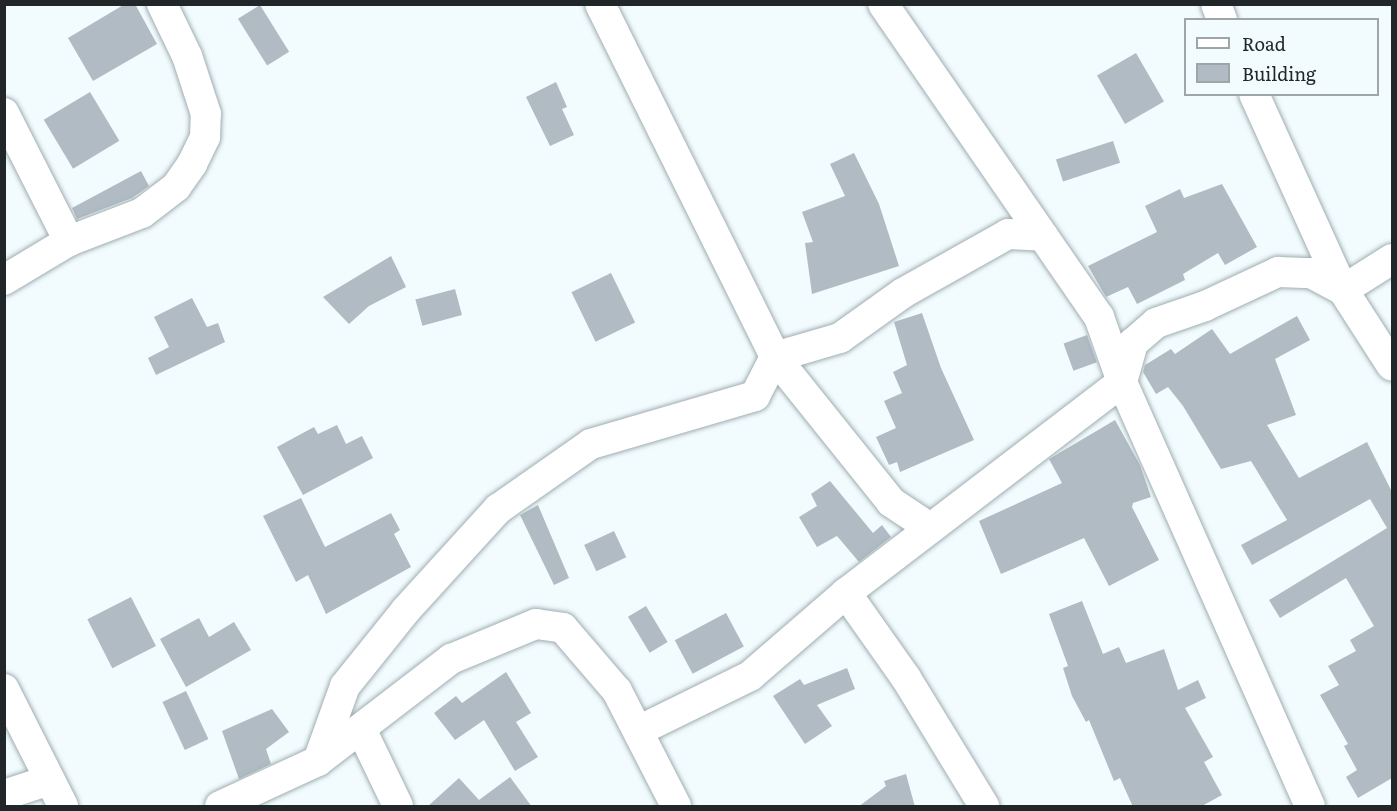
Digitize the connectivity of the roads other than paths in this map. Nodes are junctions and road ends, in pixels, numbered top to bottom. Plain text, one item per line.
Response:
1 (162, 4) edge
2 (600, 4) edge
3 (883, 4) edge
4 (1255, 96) edge
5 (4, 113) edge
6 (1043, 236) junction
7 (69, 241) junction
8 (1392, 259) edge
9 (4, 280) edge
10 (1343, 290) junction
11 (775, 357) junction
12 (1392, 366) edge
13 (1122, 382) junction
14 (930, 528) junction
15 (846, 593) junction
16 (4, 689) edge
17 (361, 729) junction
18 (640, 729) junction
19 (318, 760) junction
20 (56, 794) edge
21 (4, 795) edge
22 (220, 807) edge
23 (398, 807) edge
24 (676, 807) edge
25 (984, 807) edge
26 (1310, 807) edge

1 - 7 street
2 - 11 street
3 - 6 street
4 - 10 street
5 - 7 street
6 - 11 street
6 - 13 street
7 - 9 street
8 - 10 street
10 - 12 street
10 - 13 street
11 - 14 street
11 - 19 street
13 - 14 street
13 - 26 street
14 - 15 street
15 - 18 street
15 - 25 street
16 - 20 street
17 - 18 street
17 - 19 street
17 - 23 street
18 - 24 street
19 - 22 street
20 - 21 street

